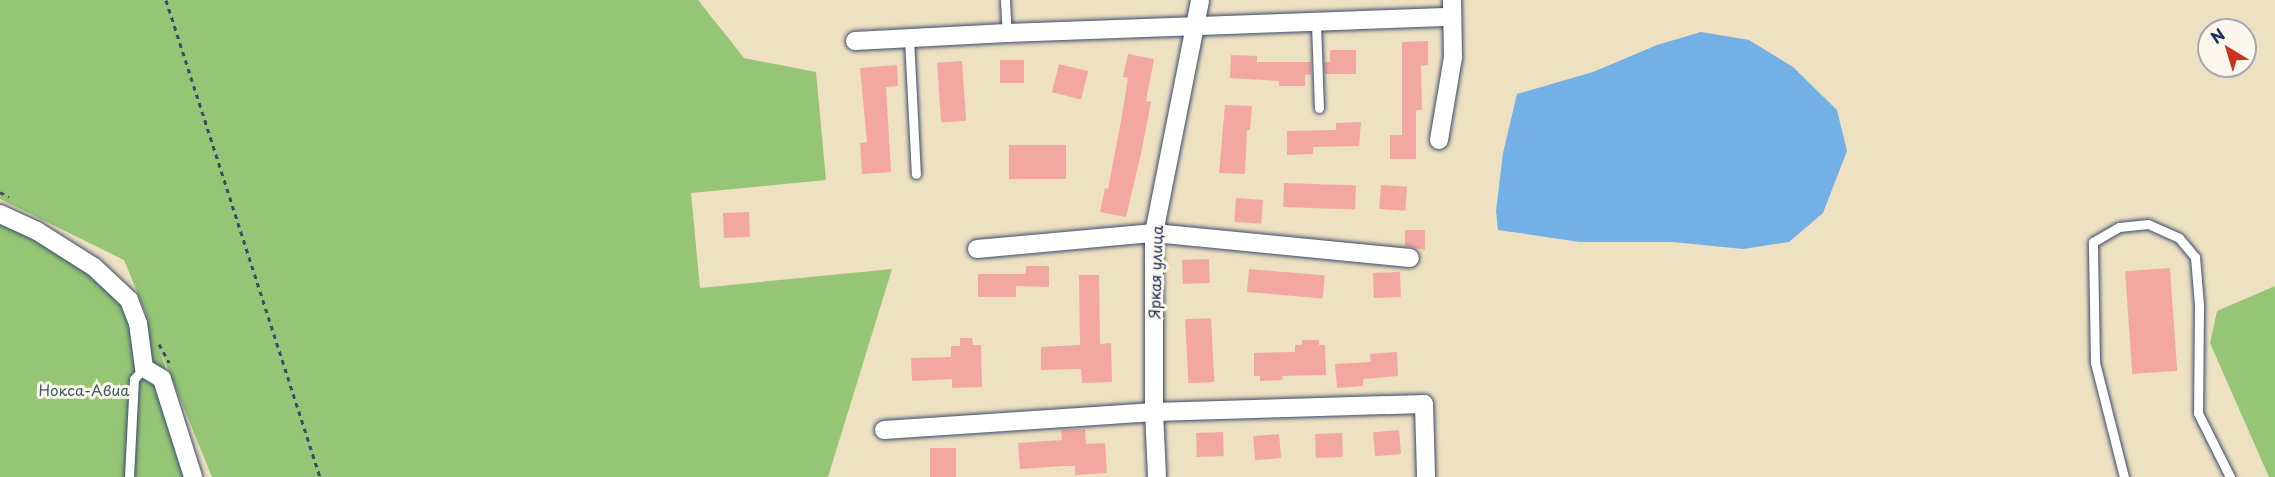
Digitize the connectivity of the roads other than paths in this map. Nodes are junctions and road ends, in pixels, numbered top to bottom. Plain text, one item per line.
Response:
1 (1005, 0) edge
2 (1200, 0) edge
3 (1452, 8) edge
4 (1316, 23) junction
5 (1194, 28) junction
6 (1007, 33) junction
7 (909, 38) junction
8 (855, 41) dead end
9 (1319, 108) dead end
10 (1439, 140) dead end
11 (916, 174) dead end
12 (0, 214) edge
13 (1154, 233) junction
14 (977, 249) dead end
15 (1410, 258) dead end
16 (144, 368) junction
17 (1154, 412) junction
18 (884, 430) dead end
19 (129, 477) edge
20 (193, 477) edge
21 (1157, 477) edge
22 (1426, 477) edge
23 (2124, 477) edge
24 (2230, 477) edge

1 - 6 lane
2 - 5 street, Яркая улица
3 - 4 street
3 - 10 street
4 - 5 street
4 - 9 lane
5 - 6 street
5 - 13 street, Яркая улица
6 - 7 street
7 - 8 street
7 - 11 lane
12 - 16 street
13 - 14 street
13 - 15 street
13 - 17 street, Яркая улица
16 - 19 lane
16 - 20 street
17 - 18 street
17 - 21 street, Яркая улица
17 - 22 street
23 - 24 lane

